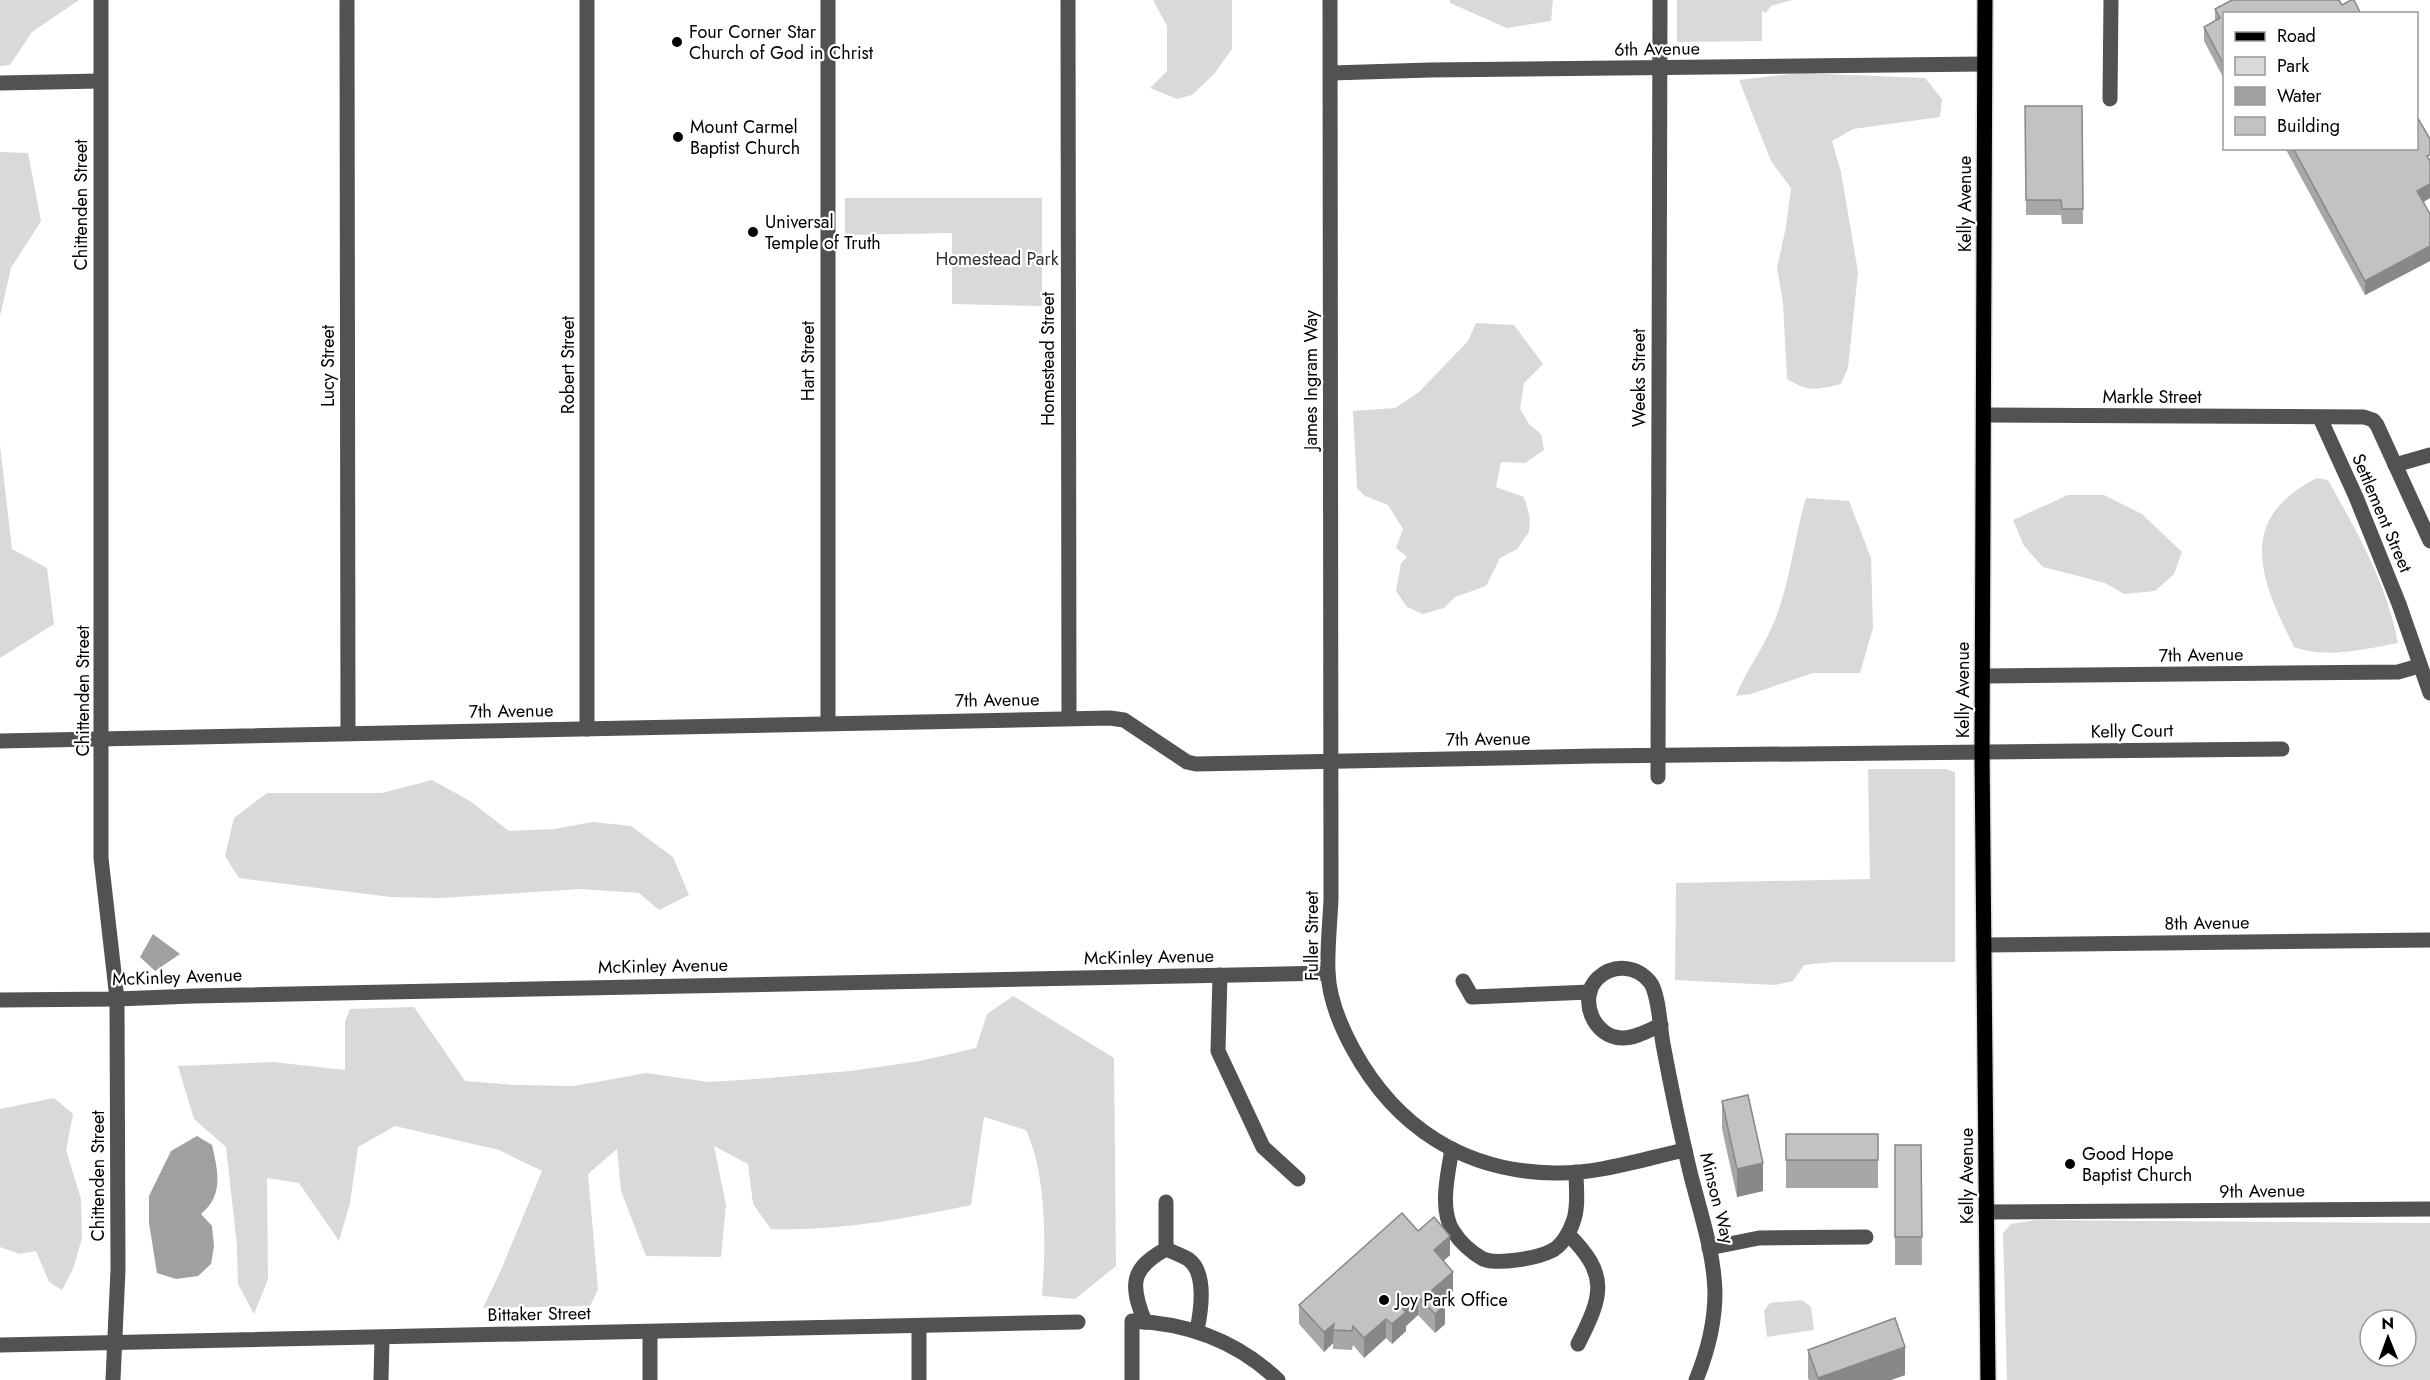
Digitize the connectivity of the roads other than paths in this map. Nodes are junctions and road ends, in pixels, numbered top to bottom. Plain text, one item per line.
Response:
1 (101, 0) edge
2 (347, 0) edge
3 (587, 0) edge
4 (828, 0) edge
5 (1068, 0) edge
6 (1330, 0) edge
7 (1660, 0) edge
8 (1985, 0) edge
9 (2111, 0) edge
10 (1984, 64) junction
11 (1660, 68) junction
12 (1331, 73) junction
13 (100, 81) junction
14 (0, 83) edge
15 (2110, 99) dead end
16 (1984, 415) junction
17 (2320, 418) junction
18 (2430, 455) edge
19 (2395, 465) junction
20 (2430, 541) edge
21 (2420, 666) junction
22 (1983, 676) junction
23 (2430, 693) edge
24 (1069, 718) junction
25 (828, 723) junction
26 (587, 729) junction
27 (348, 733) junction
28 (103, 739) junction
29 (0, 741) edge
30 (2282, 749) dead end
31 (1982, 752) junction
32 (1659, 756) junction
33 (1331, 761) junction
34 (1659, 777) dead end
35 (2430, 940) edge
36 (1984, 945) junction
37 (1328, 973) junction
38 (1220, 975) junction
39 (1463, 981) dead end
40 (1590, 992) junction
41 (117, 999) junction
42 (0, 1000) edge
43 (1661, 1025) junction
44 (1452, 1149) junction
45 (1685, 1150) junction
46 (1576, 1172) junction
47 (1298, 1179) dead end
48 (1166, 1202) dead end
49 (2430, 1209) edge
50 (1986, 1212) junction
51 (1568, 1234) junction
52 (1866, 1237) dead end
53 (1709, 1248) junction
54 (1166, 1249) junction
55 (1078, 1322) dead end
56 (1138, 1322) junction
57 (919, 1326) junction
58 (1197, 1330) junction
59 (650, 1332) junction
60 (382, 1338) junction
61 (114, 1344) junction
62 (1578, 1344) dead end
63 (0, 1345) edge
64 (113, 1380) edge
65 (381, 1380) edge
66 (650, 1380) edge
67 (919, 1380) edge
68 (1132, 1380) edge
69 (1278, 1380) edge
70 (1696, 1380) edge
71 (1988, 1380) edge

1 - 13 street, Chittenden Street
2 - 27 street, Lucy Street
3 - 26 street, Robert Street
4 - 25 street, Hart Street
5 - 24 street, Homestead Street
6 - 12 street, James Ingram Way
7 - 11 street, Weeks Street
8 - 10 main road, Kelly Avenue
9 - 15 street
10 - 11 street, 6th Avenue
10 - 16 main road, Kelly Avenue
11 - 12 street, 6th Avenue
11 - 32 street, Weeks Street
12 - 33 street, James Ingram Way
13 - 14 street
13 - 28 street, Chittenden Street
16 - 17 street, Markle Street
16 - 22 main road, Kelly Avenue
17 - 19 street, Markle Street
17 - 21 street, Settlement Street
18 - 19 street
19 - 20 street
21 - 22 street, 7th Avenue
21 - 23 street, Settlement Street
22 - 31 main road, Kelly Avenue
24 - 25 street, 7th Avenue
24 - 33 street, 7th Avenue
25 - 26 street, 7th Avenue
26 - 27 street, 7th Avenue
27 - 28 street, 7th Avenue
28 - 29 street, 7th Avenue
28 - 41 street, Chittenden Street
30 - 31 street, Kelly Court
31 - 32 street, 7th Avenue
31 - 36 main road, Kelly Avenue
32 - 33 street, 7th Avenue
32 - 34 street, Weeks Street
33 - 37 street, Fuller Street
35 - 36 street, 8th Avenue
36 - 50 main road, Kelly Avenue
37 - 38 street, McKinley Avenue
37 - 44 street, Fuller Street
38 - 41 street, McKinley Avenue
38 - 47 street
39 - 40 street
40 - 43 street
40 - 43 street, Minson Way
41 - 42 street, McKinley Avenue
41 - 61 street, Chittenden Street
43 - 45 street, Minson Way
44 - 46 street, Fuller Street
44 - 51 street
45 - 46 street, Fuller Street
45 - 53 street, Minson Way
46 - 51 street
48 - 54 street
49 - 50 street, 9th Avenue
50 - 71 main road, Kelly Avenue
51 - 62 street
52 - 53 street
53 - 70 street, Minson Way
54 - 56 street
54 - 58 street
55 - 57 street, Bittaker Street
56 - 58 street
56 - 68 street
57 - 59 street, Bittaker Street
57 - 67 street
58 - 69 street
59 - 60 street, Bittaker Street
59 - 66 street
60 - 61 street, Bittaker Street
60 - 65 street
61 - 63 street, Bittaker Street
61 - 64 street, Chittenden Street

